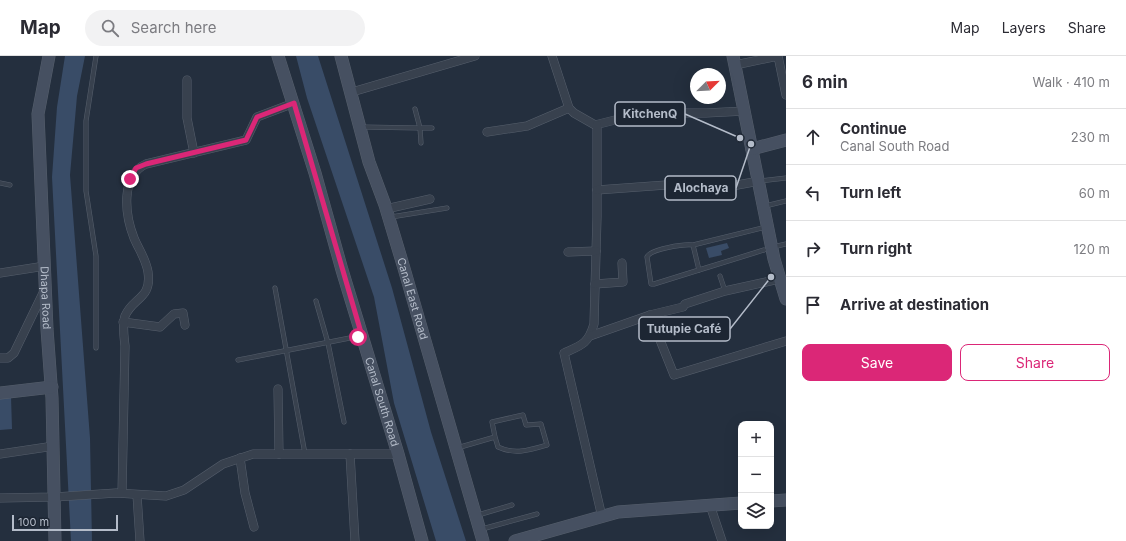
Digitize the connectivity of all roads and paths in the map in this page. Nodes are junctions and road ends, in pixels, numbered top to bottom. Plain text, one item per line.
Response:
1 (49, 56) edge
2 (96, 56) edge
3 (278, 56) edge
4 (341, 56) edge
5 (476, 56) edge
6 (552, 56) edge
7 (734, 60) edge
8 (187, 80) dead end
9 (352, 92) junction
10 (786, 95) edge
11 (294, 103) junction
12 (569, 108) junction
13 (415, 109) dead end
14 (745, 111) junction
15 (597, 125) junction
16 (359, 127) junction
17 (420, 128) junction
18 (432, 128) dead end
19 (487, 132) dead end
20 (786, 140) edge
21 (421, 143) dead end
22 (752, 149) junction
23 (194, 153) junction
24 (786, 178) edge
25 (759, 181) junction
26 (0, 183) edge
27 (10, 185) dead end
28 (597, 190) junction
29 (430, 199) dead end
30 (786, 201) edge
31 (764, 206) junction
32 (447, 208) dead end
33 (388, 213) junction
34 (768, 226) junction
35 (786, 244) edge
36 (693, 245) junction
37 (768, 249) junction
38 (596, 251) junction
39 (568, 252) dead end
40 (622, 263) dead end
41 (45, 266) junction
42 (698, 270) junction
43 (0, 273) edge
44 (720, 276) dead end
45 (782, 278) edge
46 (595, 284) junction
47 (45, 288) junction
48 (275, 288) dead end
49 (725, 292) junction
50 (786, 299) edge
51 (316, 301) dead end
52 (650, 315) junction
53 (123, 322) junction
54 (185, 325) dead end
55 (362, 336) junction
56 (590, 336) junction
57 (786, 341) edge
58 (328, 343) junction
59 (96, 348) dead end
60 (287, 352) junction
61 (0, 358) edge
62 (238, 360) dead end
63 (52, 387) junction
64 (278, 390) dead end
65 (0, 393) edge
66 (344, 422) dead end
67 (495, 437) junction
68 (54, 446) junction
69 (456, 448) junction
70 (0, 454) edge
71 (279, 454) junction
72 (305, 454) junction
73 (350, 454) junction
74 (398, 454) junction
75 (240, 458) junction
76 (119, 493) junction
77 (137, 495) junction
78 (55, 497) junction
79 (0, 498) edge
80 (786, 500) edge
81 (774, 501) edge
82 (738, 503) edge
83 (512, 505) dead end
84 (710, 505) junction
85 (537, 514) dead end
86 (476, 516) junction
87 (602, 517) junction
88 (254, 527) dead end
89 (481, 535) edge
90 (55, 541) edge
91 (140, 541) edge
92 (355, 541) edge
93 (422, 541) edge
94 (515, 541) edge
95 (722, 541) edge

1 - 41 street, Dhapa Road
2 - 59 lane
3 - 11 street, Canal South Road
4 - 9 street, Canal East Road
5 - 9 street
6 - 12 street
7 - 10 street
7 - 14 street
8 - 23 street
9 - 16 street, Canal East Road
11 - 23 street
11 - 55 street, Canal South Road
12 - 15 street
12 - 19 street
13 - 17 lane
14 - 15 street
14 - 22 street
15 - 28 street
16 - 17 lane
16 - 33 street, Canal East Road
17 - 18 lane
17 - 21 lane
20 - 22 street
22 - 25 street
23 - 53 street
24 - 25 lane
25 - 28 street
25 - 31 street
26 - 27 lane
28 - 38 street
29 - 33 street
30 - 31 lane
31 - 34 street
32 - 33 lane
33 - 69 street, Canal East Road
34 - 36 lane
34 - 37 street
35 - 37 lane
36 - 42 lane
36 - 42 lane
37 - 42 lane
37 - 45 street
38 - 39 street
38 - 46 street
40 - 46 street
41 - 43 street
41 - 47 street, Dhapa Road
44 - 49 lane
45 - 49 street
45 - 50 street
46 - 56 street
47 - 61 street
47 - 63 street, Dhapa Road
48 - 60 lane
49 - 52 street
51 - 58 lane
52 - 56 street
52 - 57 street
53 - 54 street
53 - 76 street
55 - 58 lane
55 - 74 street, Canal South Road
56 - 87 street
58 - 60 lane
58 - 66 lane
60 - 62 lane
60 - 72 lane
63 - 65 street
63 - 68 street, Dhapa Road
64 - 71 street
67 - 67 lane
67 - 69 lane
68 - 70 street
68 - 78 street, Dhapa Road
69 - 86 street, Canal East Road
71 - 72 street
71 - 75 street
72 - 73 street
73 - 74 street
73 - 92 street
74 - 93 street, Canal South Road
75 - 77 street
75 - 88 street
76 - 77 street
76 - 78 street
77 - 91 street
78 - 79 street
78 - 90 street, Dhapa Road
80 - 81 street
82 - 84 street
83 - 86 lane
84 - 87 street
84 - 95 street
85 - 89 lane
86 - 89 street, Canal East Road
87 - 94 street

